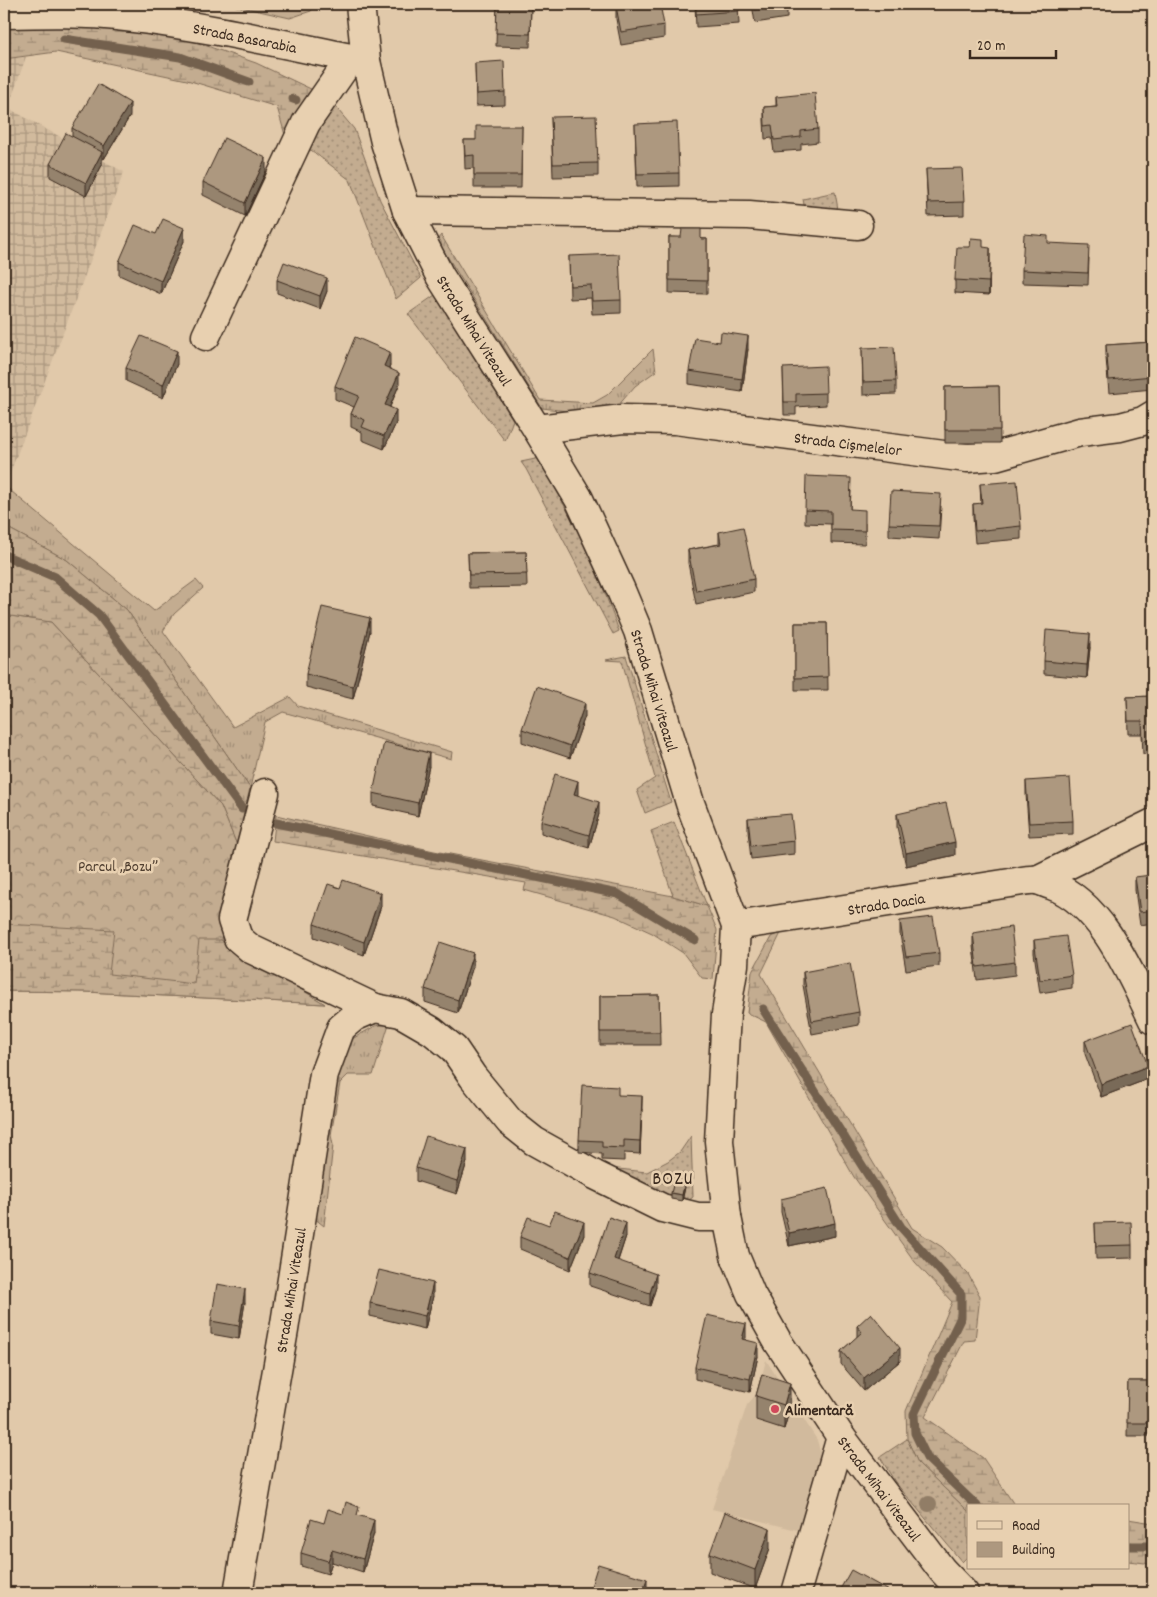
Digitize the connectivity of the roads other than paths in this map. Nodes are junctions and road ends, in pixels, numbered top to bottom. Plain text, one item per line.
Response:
1 (360, 4) edge
2 (4, 14) edge
3 (358, 59) junction
4 (407, 211) junction
5 (858, 225) dead end
6 (206, 336) dead end
7 (1153, 415) edge
8 (538, 429) junction
9 (264, 793) dead end
10 (1153, 823) edge
11 (1037, 880) junction
12 (736, 926) junction
13 (375, 1008) junction
14 (1153, 1020) edge
15 (727, 1217) junction
16 (841, 1437) junction
17 (238, 1593) edge
18 (796, 1593) edge
19 (964, 1593) edge

1 - 3 street, Strada Mihai Viteazul
2 - 3 street, Strada Basarabia
3 - 4 street, Strada Mihai Viteazul
3 - 6 street
4 - 5 street
4 - 8 street, Strada Mihai Viteazul
7 - 8 street, Strada Cișmelelor
8 - 12 street, Strada Mihai Viteazul
9 - 13 street
10 - 11 street, Strada Dacia
11 - 12 street, Strada Dacia
11 - 14 street, Strada Dacia
12 - 15 street, Strada Mihai Viteazul
13 - 15 street
13 - 17 street, Strada Mihai Viteazul
15 - 16 street, Strada Mihai Viteazul
16 - 18 street
16 - 19 street, Strada Mihai Viteazul

